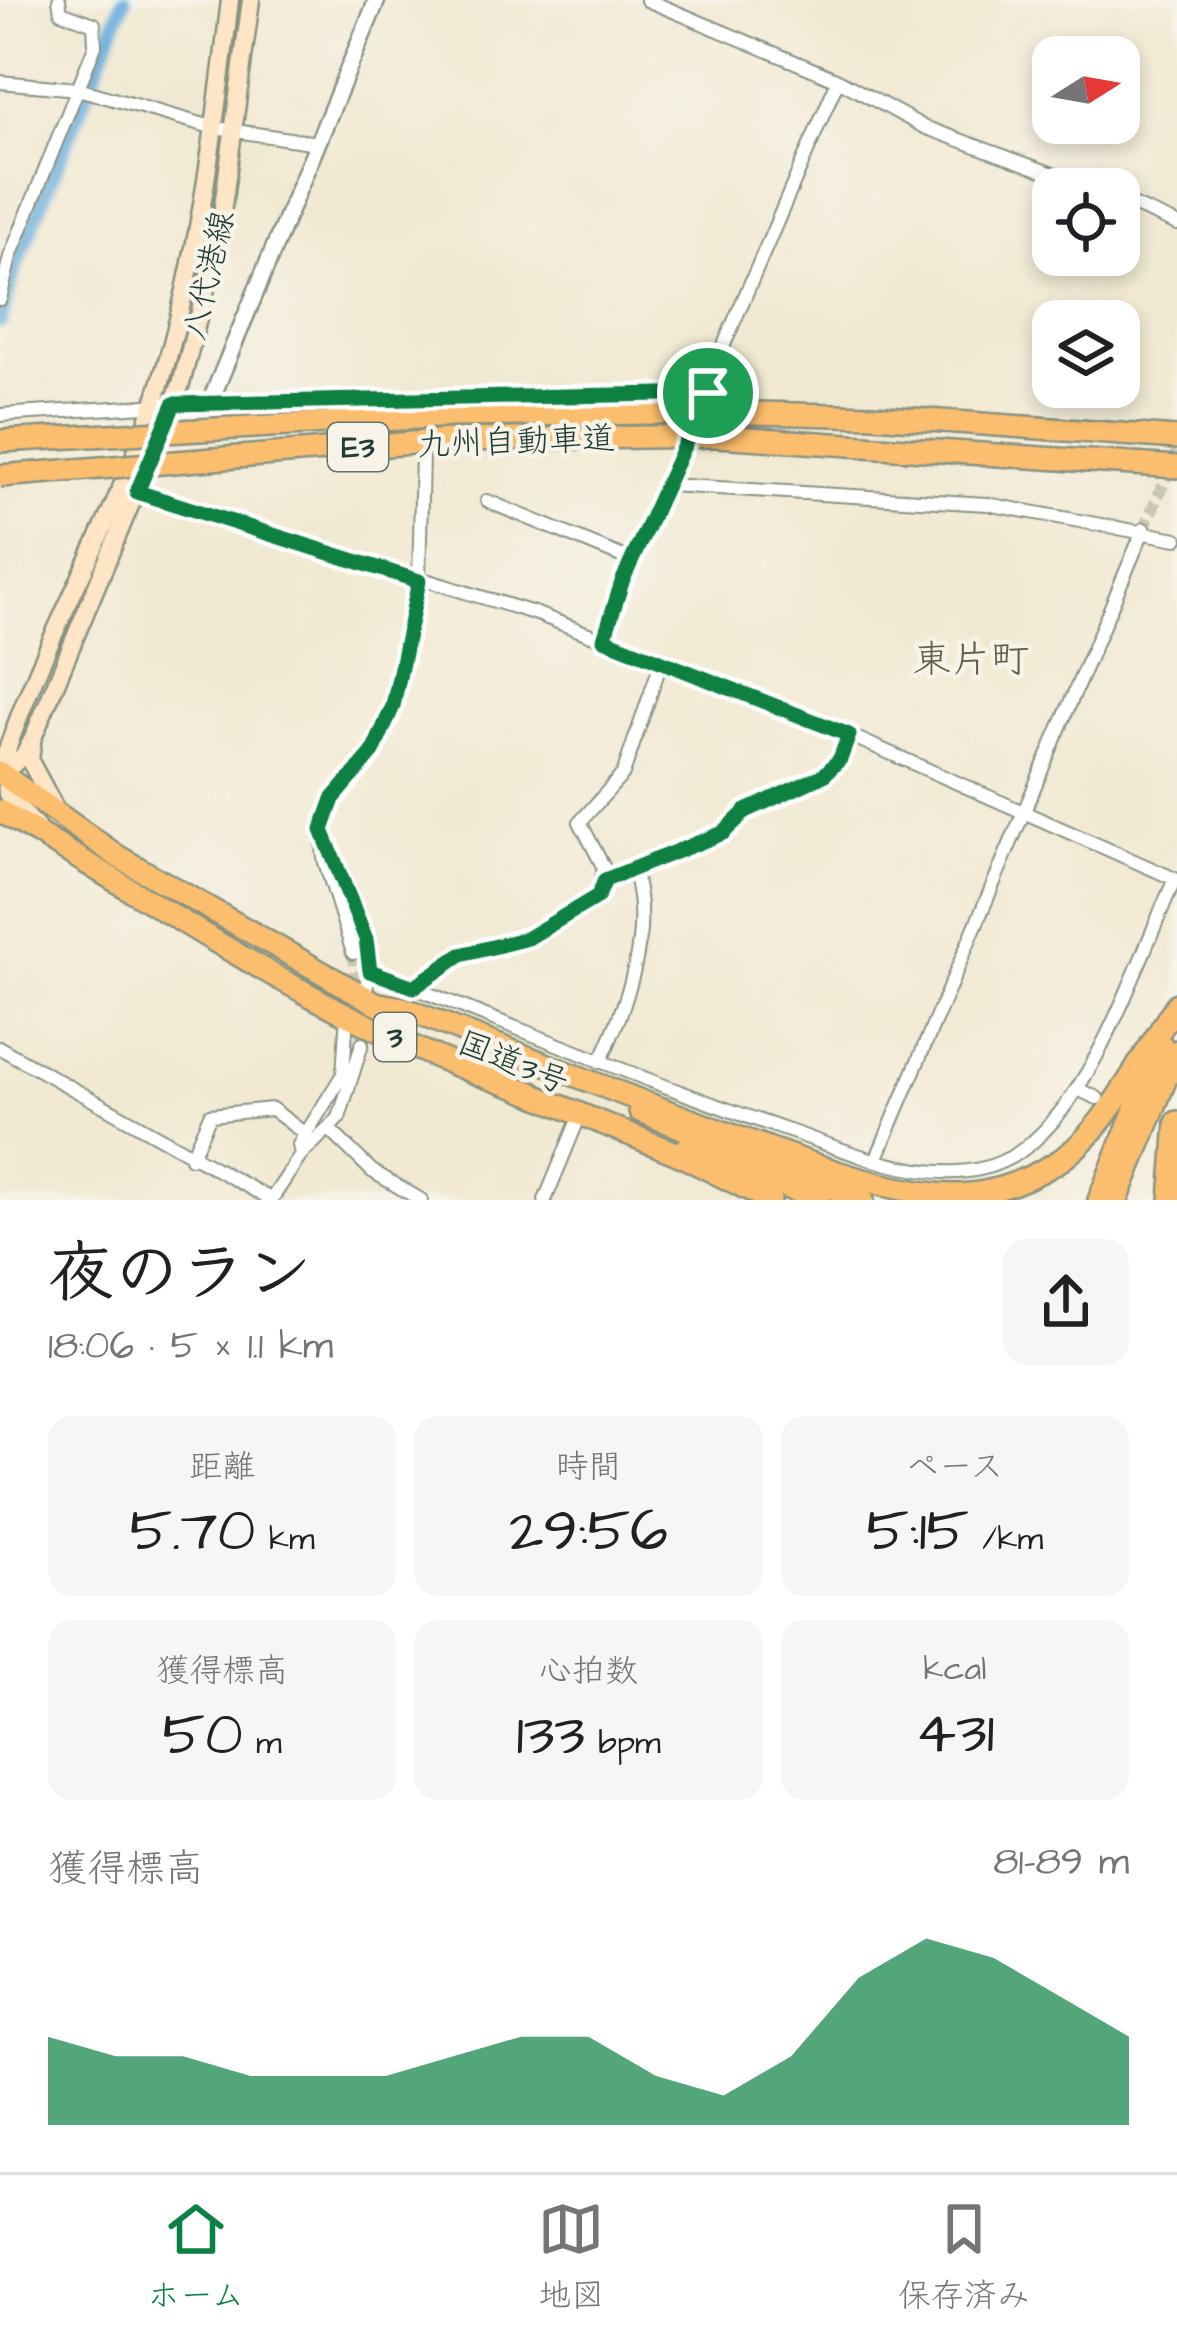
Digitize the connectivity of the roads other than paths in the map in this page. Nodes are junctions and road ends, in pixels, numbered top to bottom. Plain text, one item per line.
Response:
1 (59, 0) edge
2 (230, 0) edge
3 (251, 0) edge
4 (377, 0) edge
5 (647, 0) edge
6 (838, 80) junction
7 (0, 82) edge
8 (78, 88) junction
9 (215, 128) junction
10 (234, 131) junction
11 (317, 143) junction
12 (1036, 168) edge
13 (1140, 208) edge
14 (1177, 224) edge
15 (0, 299) edge
16 (422, 400) junction
17 (210, 402) junction
18 (713, 402) junction
19 (174, 404) junction
20 (153, 405) junction
21 (0, 416) edge
22 (1177, 438) edge
23 (0, 441) edge
24 (1107, 460) junction
25 (1177, 467) edge
26 (0, 476) edge
27 (1177, 482) edge
28 (668, 485) junction
29 (137, 492) junction
30 (487, 501) dead end
31 (1144, 529) junction
32 (1177, 539) edge
33 (633, 561) junction
34 (419, 581) junction
35 (604, 639) junction
36 (661, 663) junction
37 (7, 734) edge
38 (849, 735) junction
39 (33, 737) junction
40 (1, 774) edge
41 (0, 811) edge
42 (58, 811) junction
43 (1020, 812) junction
44 (322, 830) junction
45 (51, 841) junction
46 (634, 873) junction
47 (605, 880) junction
48 (353, 953) tunnel mouth
49 (370, 971) junction
50 (414, 987) junction
51 (369, 1000) junction
52 (1177, 1004) edge
53 (347, 1013) junction
54 (362, 1044) tunnel mouth
55 (0, 1048) edge
56 (1177, 1051) edge
57 (600, 1062) junction
58 (519, 1088) junction
59 (1077, 1089) junction
60 (1097, 1098) dead end
61 (580, 1114) junction
62 (1177, 1122) edge
63 (330, 1130) junction
64 (305, 1134) junction
65 (302, 1155) junction
66 (191, 1158) junction
67 (876, 1160) junction
68 (272, 1200) edge
69 (421, 1200) edge
70 (545, 1200) edge
71 (770, 1200) edge
72 (819, 1200) edge
73 (863, 1200) edge
74 (1099, 1200) edge
75 (1117, 1200) edge
76 (1171, 1200) edge

1 - 8 street
2 - 9 main road, 八代港線
3 - 10 main road, 八代港線
4 - 11 street
5 - 6 street
6 - 12 street
6 - 18 street
7 - 8 street
8 - 9 street
8 - 15 street
9 - 10 street
9 - 20 main road, 八代港線
10 - 11 street
10 - 19 main road, 八代港線
11 - 17 street
13 - 14 street
16 - 17 street
16 - 18 street
16 - 34 street
17 - 19 street
18 - 22 highway, 九州自動車道 / E3
18 - 23 highway, 九州自動車道 / E3, bridge
18 - 28 street
19 - 20 street
19 - 29 main road, 八代港線
20 - 21 street
20 - 37 main road, 八代港線
24 - 25 highway, 九州自動車道 / E3
24 - 26 highway, 九州自動車道 / E3, bridge
24 - 27 highway
28 - 31 street
28 - 33 street
29 - 34 street
29 - 39 main road, 八代港線
30 - 33 street
31 - 32 street
31 - 43 street
33 - 35 street
34 - 35 street
34 - 44 street
35 - 36 street
36 - 38 street
36 - 47 street
37 - 40 main road, 八代港線
38 - 43 street
38 - 46 street
39 - 40 main road, 八代港線
39 - 42 main road
40 - 42 highway, 国道3号 / 3
40 - 45 main road
41 - 45 highway, 国道3号 / 3
42 - 51 highway, 国道3号 / 3
43 - 59 street
43 - 67 street
44 - 48 street
44 - 49 street
45 - 53 highway, 国道3号 / 3
46 - 47 street
46 - 57 street
47 - 50 street
49 - 50 street
49 - 51 street
50 - 57 street
51 - 52 highway
51 - 73 highway, 国道3号 / 3
52 - 74 highway
53 - 58 highway, 国道3号 / 3
53 - 64 street
54 - 63 street
55 - 66 street
56 - 75 highway
57 - 67 street
58 - 61 highway
58 - 72 highway, 国道3号 / 3
59 - 60 street
59 - 67 street
61 - 70 street
61 - 71 highway
62 - 76 highway
63 - 65 street
63 - 69 street
64 - 65 street
64 - 66 street
65 - 68 street
66 - 68 street

